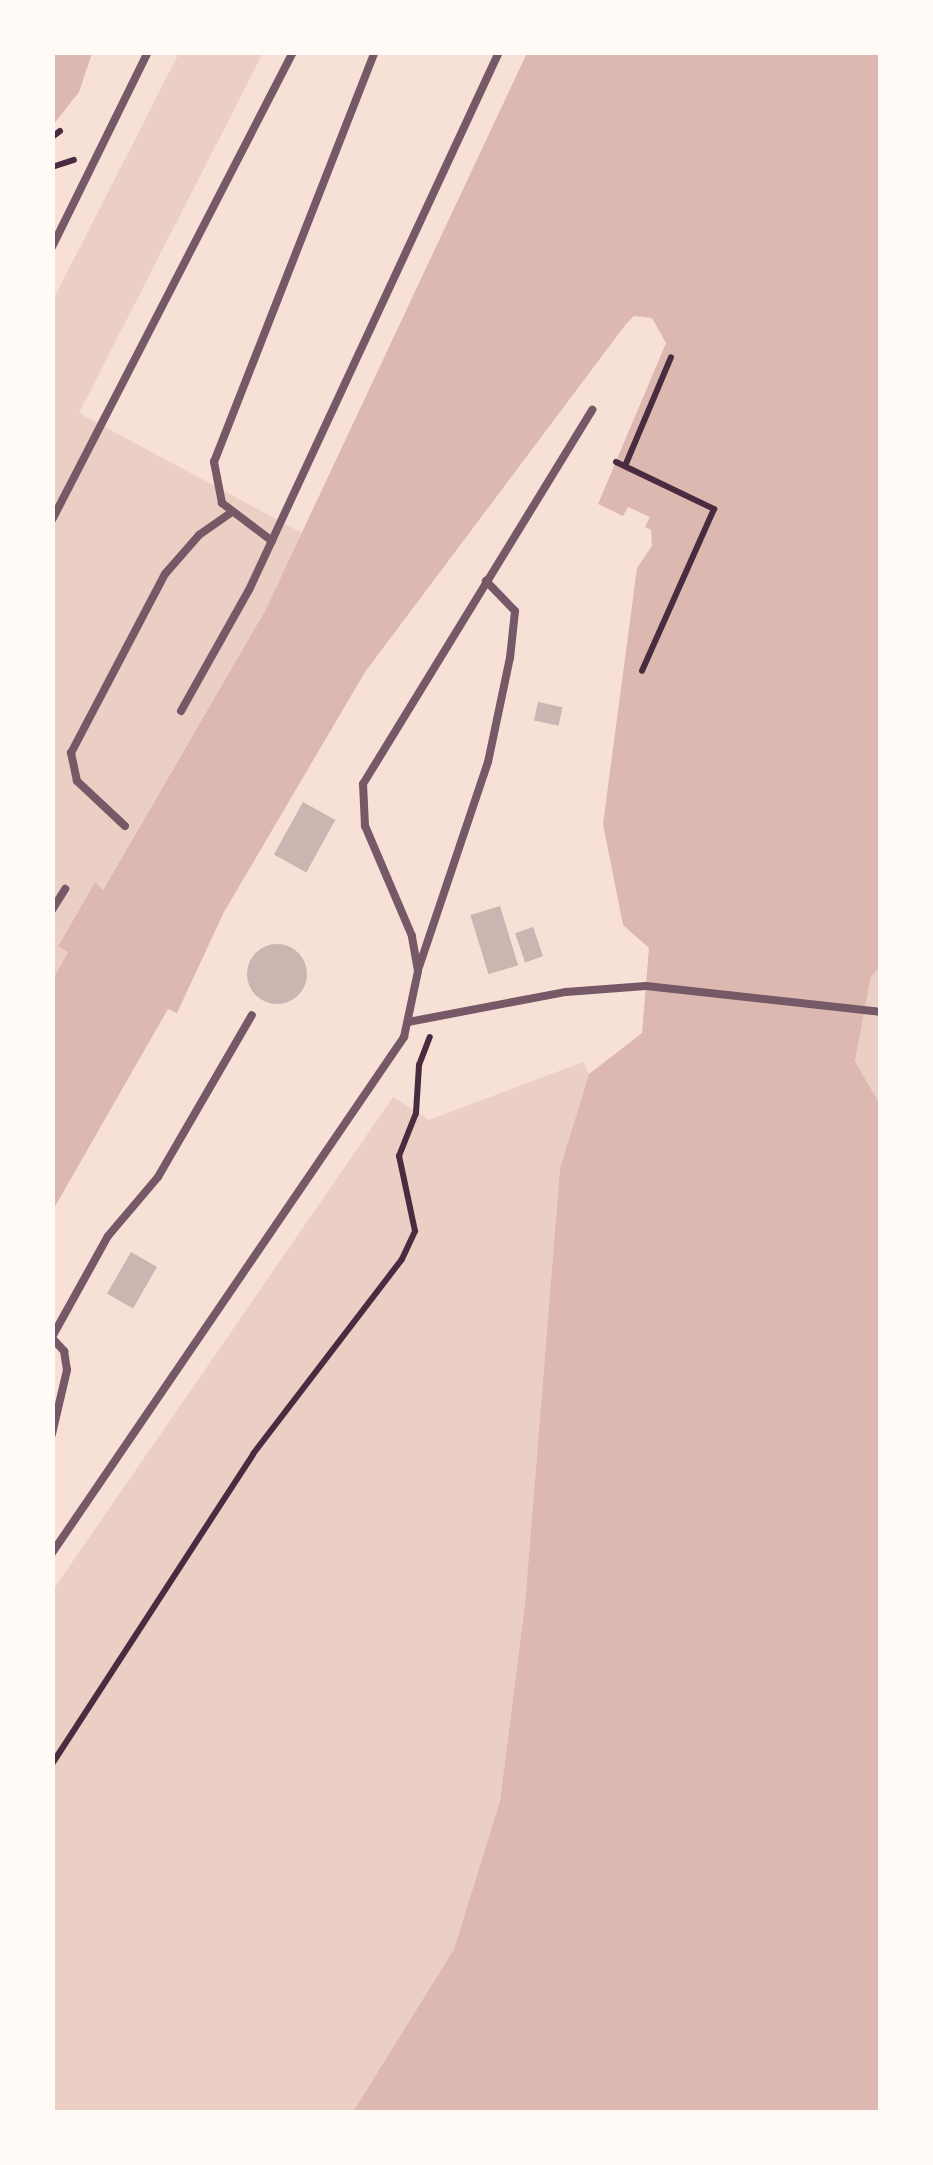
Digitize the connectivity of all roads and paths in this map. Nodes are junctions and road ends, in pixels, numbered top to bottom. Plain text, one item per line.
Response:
1 (148, 52) edge
2 (293, 52) edge
3 (375, 52) edge
4 (499, 52) edge
5 (60, 132) dead end
6 (52, 137) edge
7 (81, 161) dead end
8 (52, 166) edge
9 (52, 219) edge
10 (64, 225) junction
11 (52, 248) edge
12 (671, 357) dead end
13 (592, 410) dead end
14 (616, 462) dead end
15 (625, 466) junction
16 (230, 513) junction
17 (52, 520) edge
18 (272, 541) junction
19 (486, 581) junction
20 (642, 672) dead end
21 (181, 711) dead end
22 (125, 826) dead end
23 (65, 889) dead end
24 (52, 910) edge
25 (418, 971) junction
26 (880, 1012) edge
27 (252, 1015) dead end
28 (408, 1022) junction
29 (434, 1022) junction
30 (52, 1338) edge
31 (52, 1434) edge
32 (52, 1553) edge
33 (52, 1764) edge

1 - 10 lane
2 - 17 lane
3 - 16 lane
4 - 18 lane
5 - 6 path
7 - 8 path
9 - 10 lane
10 - 11 lane
12 - 15 path
13 - 19 lane
14 - 15 path
15 - 20 path
16 - 18 lane
16 - 22 lane
18 - 21 lane
19 - 25 lane
19 - 25 lane
23 - 24 lane
25 - 28 lane
26 - 29 lane
27 - 30 lane
28 - 29 lane
28 - 32 lane
29 - 33 path
30 - 31 lane

